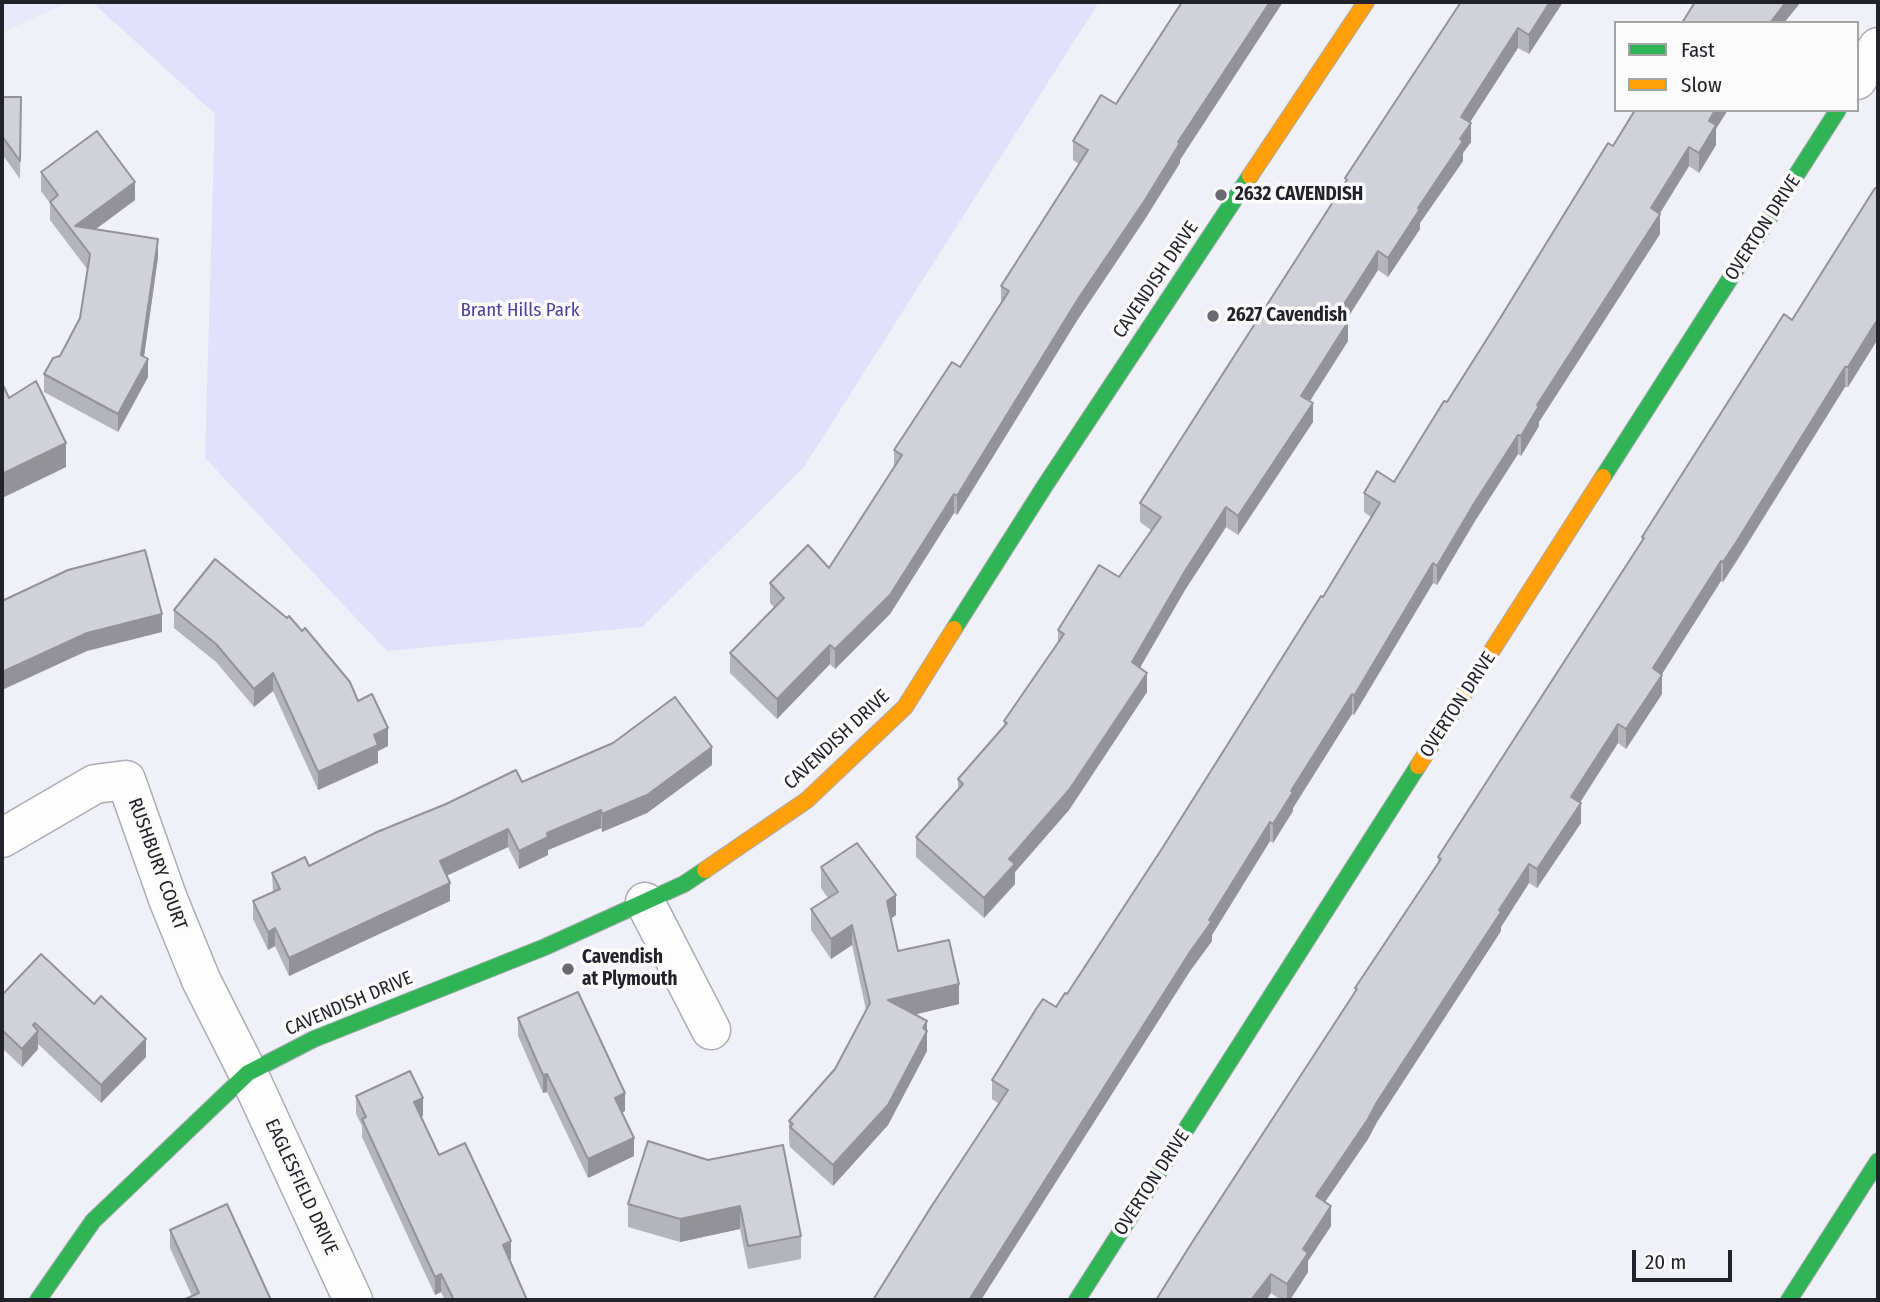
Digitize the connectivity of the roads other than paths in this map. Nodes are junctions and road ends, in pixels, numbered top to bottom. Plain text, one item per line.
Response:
1 (1366, 2) edge
2 (1878, 47) edge
3 (1859, 77) edge
4 (1837, 112) edge
5 (2, 838) edge
6 (645, 902) junction
7 (711, 1030) dead end
8 (248, 1073) junction
9 (1878, 1161) edge
10 (38, 1300) edge
11 (353, 1300) edge
12 (1077, 1300) edge
13 (1789, 1300) edge

1 - 6 street, CAVENDISH DRIVE
2 - 3 street
4 - 12 street, OVERTON DRIVE
5 - 8 street, RUSHBURY COURT
6 - 7 street
6 - 8 street, CAVENDISH DRIVE
8 - 10 street, CAVENDISH DRIVE
8 - 11 street, EAGLESFIELD DRIVE
9 - 13 street

